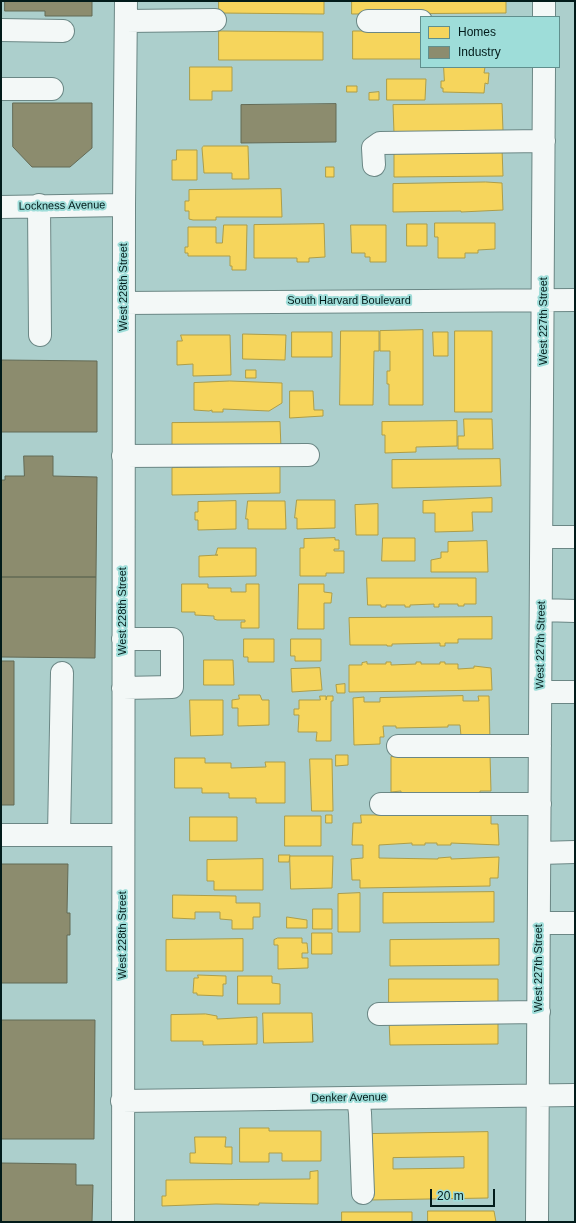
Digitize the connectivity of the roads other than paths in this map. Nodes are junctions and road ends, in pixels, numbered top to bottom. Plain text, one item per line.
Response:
1 (544, 1) edge
2 (126, 11) edge
3 (544, 16) edge
4 (215, 20) dead end
5 (368, 21) dead end
6 (420, 21) edge
7 (1, 30) edge
8 (63, 31) dead end
9 (544, 68) edge
10 (1, 89) edge
11 (52, 89) dead end
12 (544, 141) junction
13 (374, 165) dead end
14 (39, 205) junction
15 (124, 205) junction
16 (1, 207) edge
17 (544, 300) junction
18 (575, 300) edge
19 (124, 303) junction
20 (40, 335) dead end
21 (308, 455) dead end
22 (123, 456) junction
23 (542, 537) junction
24 (575, 537) edge
25 (542, 610) junction
26 (575, 611) edge
27 (123, 639) junction
28 (62, 673) dead end
29 (123, 688) junction
30 (541, 692) junction
31 (575, 692) edge
32 (398, 746) dead end
33 (540, 746) junction
34 (381, 804) dead end
35 (540, 804) junction
36 (59, 835) junction
37 (123, 835) junction
38 (1, 836) edge
39 (575, 852) edge
40 (540, 853) junction
41 (539, 922) junction
42 (575, 922) edge
43 (539, 1012) junction
44 (379, 1014) dead end
45 (575, 1094) edge
46 (538, 1095) junction
47 (358, 1098) junction
48 (122, 1101) junction
49 (362, 1193) dead end
50 (122, 1222) edge
51 (537, 1222) edge

1 - 3 street
2 - 4 street
2 - 15 street, West 228th Street
5 - 6 street
7 - 8 street
9 - 12 street, West 227th Street
10 - 11 street
12 - 13 street
12 - 17 street, West 227th Street
14 - 15 street, Lockness Avenue
14 - 16 street, Lockness Avenue
14 - 20 street
15 - 19 street, West 228th Street
17 - 18 street, South Harvard Boulevard
17 - 19 street, South Harvard Boulevard
17 - 23 street, West 227th Street
19 - 22 street, West 228th Street
21 - 22 street
22 - 27 street, West 228th Street
23 - 24 street
23 - 25 street, West 227th Street
25 - 26 street
25 - 30 street, West 227th Street
27 - 29 street, West 228th Street
27 - 29 street
28 - 36 street
29 - 37 street, West 228th Street
30 - 31 street
30 - 33 street, West 227th Street
32 - 33 street
33 - 35 street, West 227th Street
34 - 35 street
35 - 40 street, West 227th Street
36 - 37 street
36 - 38 street
37 - 48 street, West 228th Street
39 - 40 street
40 - 41 street, West 227th Street
41 - 42 street
41 - 43 street, West 227th Street
43 - 44 street
43 - 46 street, West 227th Street
45 - 46 street, Denker Avenue
46 - 47 street, Denker Avenue
46 - 51 street, West 227th Street
47 - 48 street, Denker Avenue
47 - 49 street
48 - 50 street, West 228th Street

